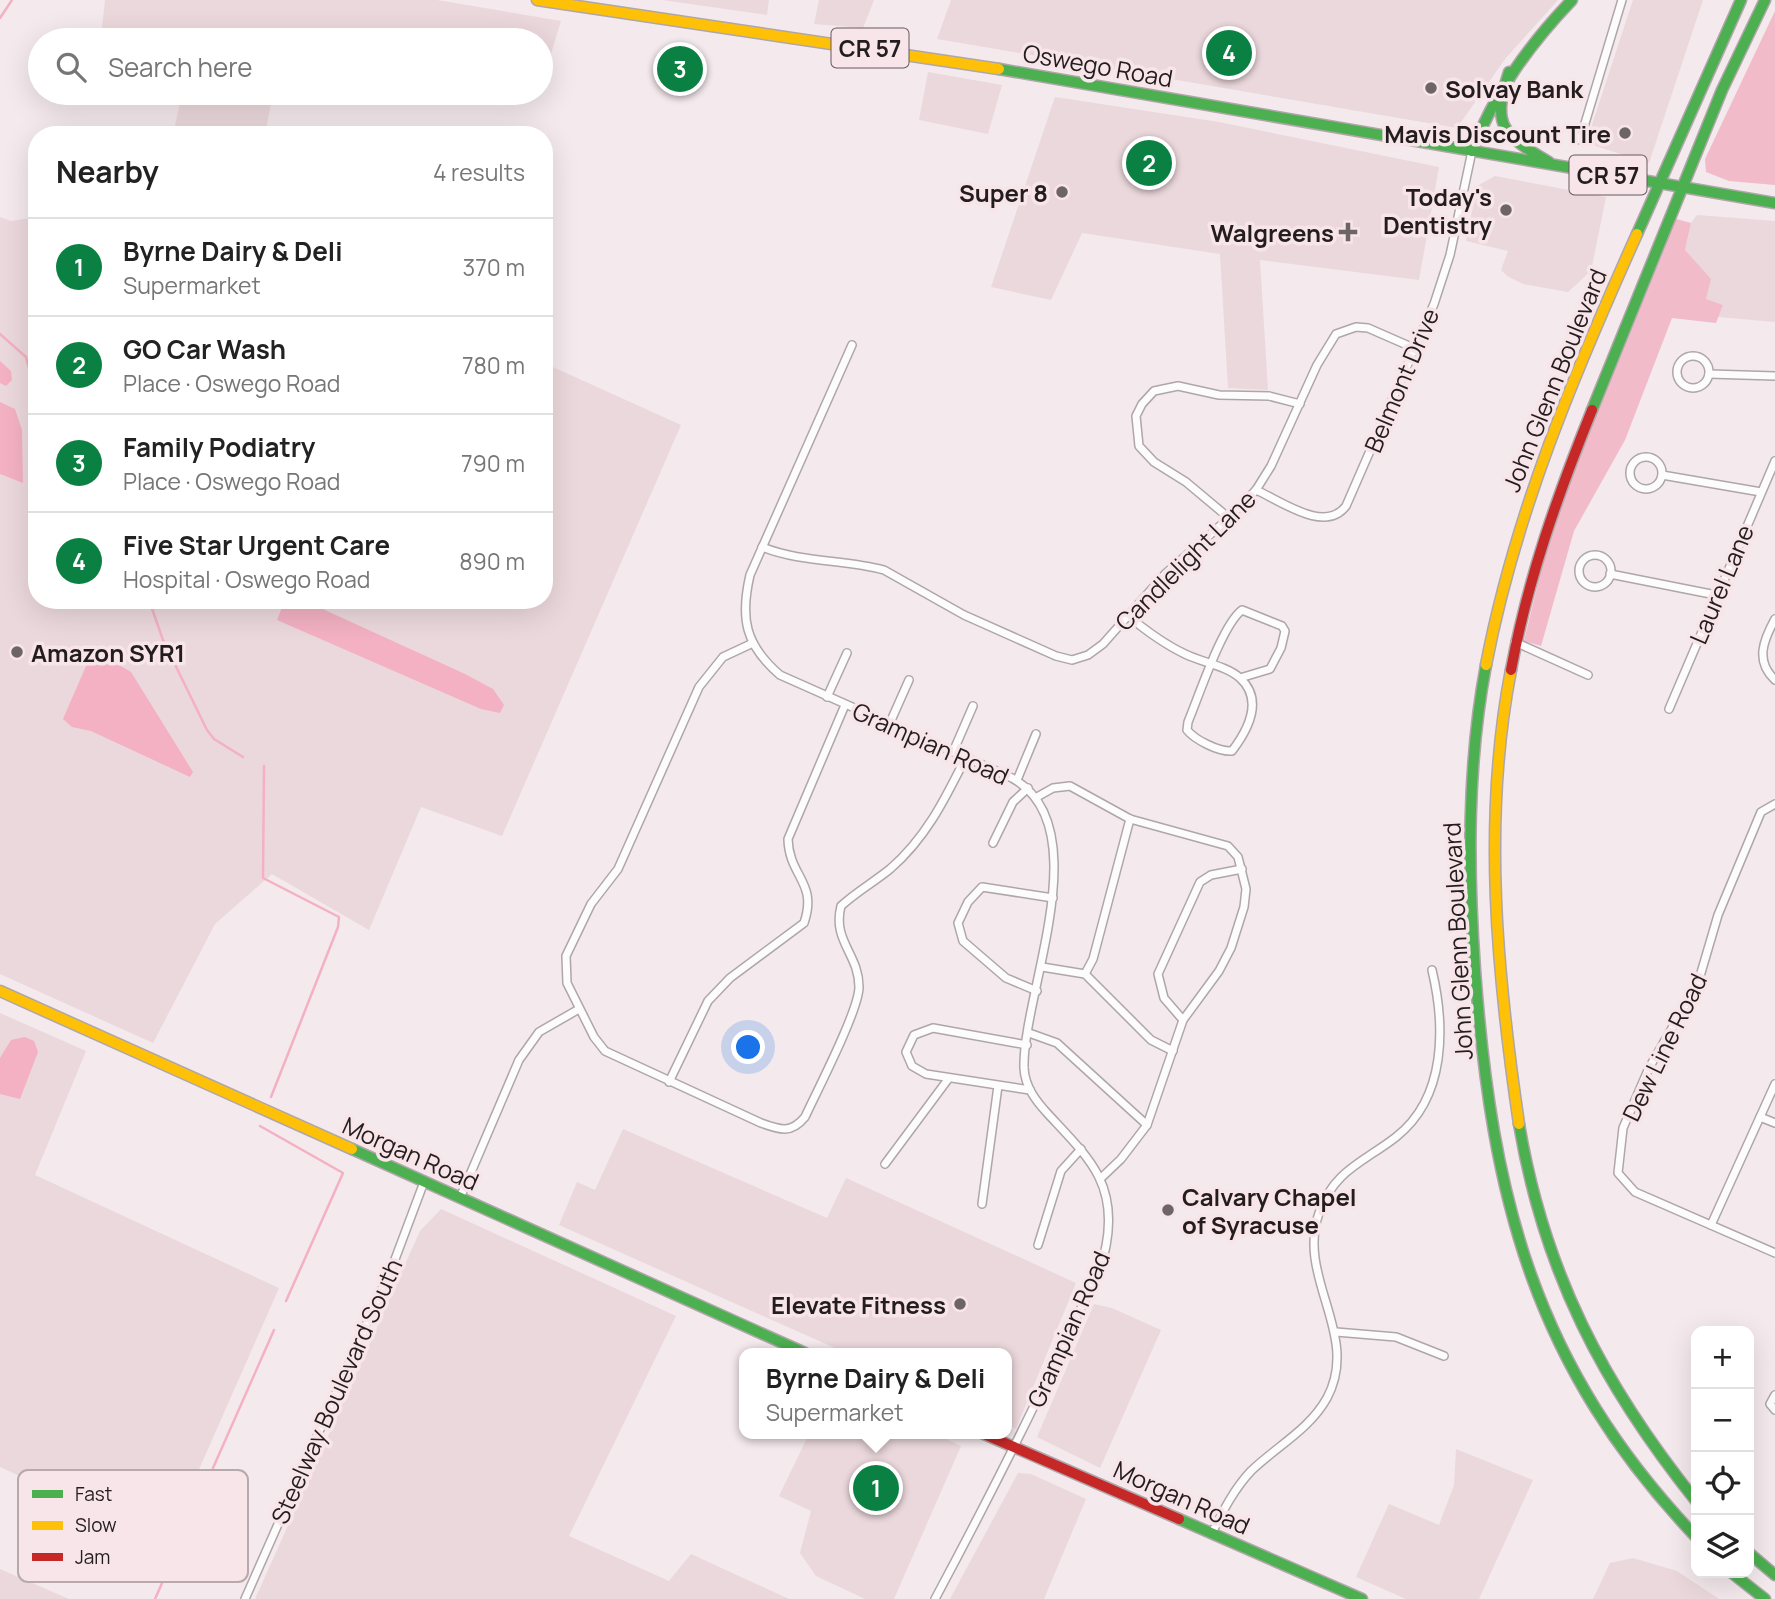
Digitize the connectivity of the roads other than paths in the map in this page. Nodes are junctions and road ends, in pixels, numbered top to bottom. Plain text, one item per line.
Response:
1 (537, 0) edge
2 (1572, 0) edge
3 (1622, 0) edge
4 (1741, 0) edge
5 (1765, 0) edge
6 (584, 4) edge
7 (1510, 72) junction
8 (1580, 140) dead end
9 (1472, 151) junction
10 (1555, 166) junction
11 (1660, 184) junction
12 (1682, 188) junction
13 (1775, 202) edge
14 (852, 345) dead end
15 (1416, 349) junction
16 (1709, 374) junction
17 (1775, 376) edge
18 (1300, 404) junction
19 (1775, 461) edge
20 (1662, 475) junction
21 (1256, 489) junction
22 (1761, 492) junction
23 (1228, 518) junction
24 (762, 547) junction
25 (1610, 574) junction
26 (1716, 595) junction
27 (1127, 615) junction
28 (1775, 619) edge
29 (1515, 642) junction
30 (753, 643) junction
31 (847, 653) dead end
32 (1212, 666) junction
33 (1588, 674) dead end
34 (1240, 678) junction
35 (909, 680) dead end
36 (1775, 680) edge
37 (827, 697) junction
38 (845, 705) junction
39 (973, 706) dead end
40 (1669, 709) dead end
41 (889, 724) junction
42 (1036, 734) dead end
43 (953, 752) junction
44 (965, 757) junction
45 (1017, 780) junction
46 (1028, 788) junction
47 (1037, 797) junction
48 (1775, 804) edge
49 (1130, 819) junction
50 (993, 843) dead end
51 (1242, 869) junction
52 (1054, 898) junction
53 (1042, 967) junction
54 (1432, 970) dead end
55 (1085, 974) junction
56 (0, 991) edge
57 (1037, 991) junction
58 (579, 1009) junction
59 (1183, 1020) junction
60 (1029, 1033) junction
61 (1027, 1045) junction
62 (1173, 1051) junction
63 (949, 1078) junction
64 (669, 1082) junction
65 (1775, 1084) edge
66 (998, 1086) junction
67 (1030, 1090) junction
68 (1760, 1117) junction
69 (1775, 1123) edge
70 (1147, 1125) junction
71 (1081, 1149) junction
72 (885, 1164) dead end
73 (1101, 1178) junction
74 (424, 1182) junction
75 (460, 1198) junction
76 (982, 1204) dead end
77 (1711, 1225) junction
78 (1038, 1245) dead end
79 (1775, 1253) edge
80 (1336, 1332) junction
81 (794, 1348) edge
82 (1444, 1356) dead end
83 (1775, 1395) edge
84 (1775, 1410) edge
85 (995, 1439) edge
86 (1016, 1448) junction
87 (1691, 1495) edge
88 (1691, 1531) edge
89 (1212, 1534) junction
90 (1754, 1557) edge
91 (1775, 1574) edge
92 (1738, 1578) edge
93 (245, 1599) edge
94 (935, 1599) edge
95 (1362, 1599) edge
96 (1765, 1599) edge

1 - 6 main road, Oswego Road / CR 57
2 - 7 main road
3 - 8 street
4 - 11 main road, John Glenn Boulevard
5 - 12 main road, John Glenn Boulevard
6 - 9 main road, Oswego Road / CR 57
7 - 9 main road
7 - 10 main road
9 - 10 main road, Oswego Road / CR 57
9 - 15 street, Belmont Drive
10 - 11 main road, Oswego Road / CR 57
11 - 12 main road, Oswego Road / CR 57
11 - 88 main road, John Glenn Boulevard
12 - 13 main road, Oswego Road / CR 57
12 - 29 main road, John Glenn Boulevard
14 - 24 street, Grampian Road
15 - 18 street, Candlelight Lane
15 - 21 street, Belmont Drive
16 - 16 street
16 - 17 street
18 - 21 street, Candlelight Lane
18 - 23 street
19 - 22 street, Laurel Lane
20 - 20 street
20 - 22 street
21 - 23 street, Candlelight Lane
22 - 26 street, Laurel Lane
23 - 27 street, Candlelight Lane
24 - 27 street, Candlelight Lane
24 - 30 street, Grampian Road
25 - 25 street
25 - 26 street
26 - 40 street, Laurel Lane
27 - 32 street
28 - 36 street
29 - 33 street
29 - 87 main road, John Glenn Boulevard
30 - 37 street, Grampian Road
30 - 58 street
31 - 37 street
32 - 34 street
32 - 34 street
32 - 34 street
35 - 41 street
37 - 38 street, Grampian Road
38 - 41 street, Grampian Road
38 - 64 street
39 - 43 street
41 - 43 street, Grampian Road
42 - 45 street
43 - 44 street, Grampian Road
44 - 45 street, Grampian Road
44 - 64 street
45 - 46 street, Grampian Road
46 - 47 street, Grampian Road
46 - 50 street
47 - 49 street
47 - 52 street, Grampian Road
48 - 77 street, Dew Line Road
49 - 51 street
49 - 55 street
51 - 59 street
51 - 59 street
52 - 53 street, Grampian Road
52 - 57 street
53 - 55 street
53 - 57 street, Grampian Road
54 - 80 street
55 - 62 street
56 - 74 main road, Morgan Road
57 - 60 street, Grampian Road
58 - 64 street
58 - 75 street
59 - 62 street
60 - 61 street, Grampian Road
60 - 70 street
61 - 63 street
61 - 67 street, Grampian Road
62 - 70 street
63 - 66 street
63 - 72 street
65 - 68 street
66 - 67 street
66 - 76 street
67 - 71 street, Grampian Road
68 - 69 street
68 - 77 street
70 - 73 street
71 - 73 street, Grampian Road
71 - 78 street
73 - 86 street, Grampian Road
74 - 75 main road, Morgan Road
74 - 93 street, Steelway Boulevard South
75 - 81 main road, Morgan Road
77 - 79 street
80 - 82 street
80 - 89 street
83 - 84 street
85 - 86 main road, Morgan Road
86 - 89 main road, Morgan Road
86 - 94 street, Grampian Road
89 - 95 main road, Morgan Road
90 - 91 main road
92 - 96 main road

